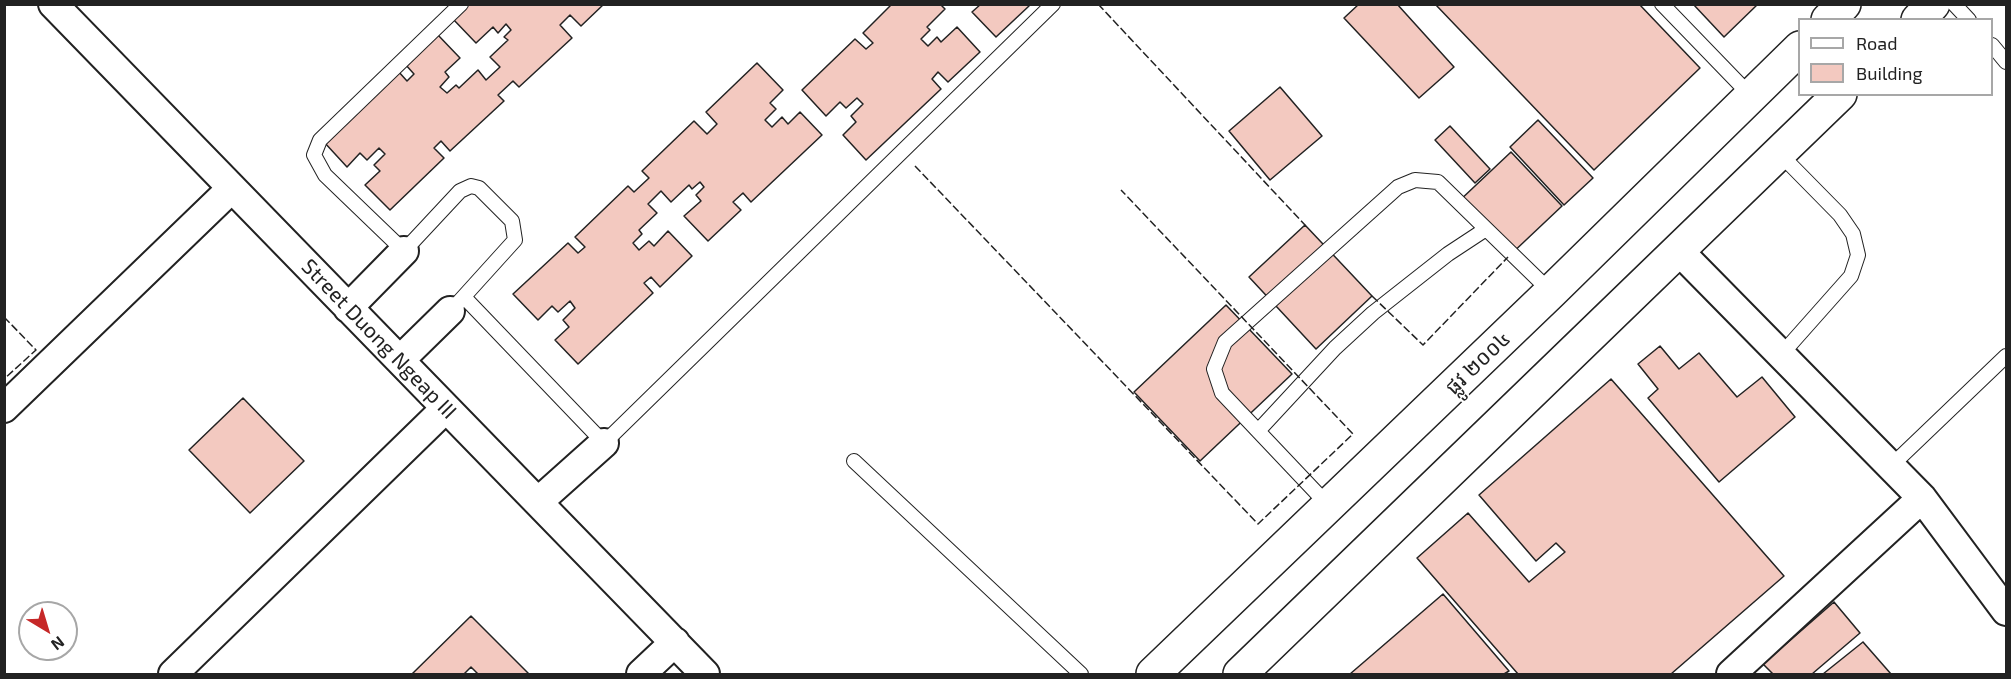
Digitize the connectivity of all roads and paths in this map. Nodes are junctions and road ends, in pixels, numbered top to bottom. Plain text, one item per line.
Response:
1 (53, 4) edge
2 (461, 4) edge
3 (1053, 4) edge
4 (1662, 4) edge
5 (1844, 4) edge
6 (1933, 4) edge
7 (1954, 4) edge
8 (1830, 18) edge
9 (1920, 18) edge
10 (1967, 18) edge
11 (1993, 46) edge
12 (1798, 50) edge
13 (2007, 62) edge
14 (1751, 96) junction
15 (1838, 96) edge
16 (1779, 153) junction
17 (232, 188) junction
18 (1486, 229) junction
19 (1678, 250) junction
20 (404, 251) junction
21 (1551, 292) junction
22 (457, 304) junction
23 (348, 308) junction
24 (1780, 356) junction
25 (2007, 356) edge
26 (400, 360) junction
27 (4, 408) edge
28 (446, 408) junction
29 (1258, 431) junction
30 (604, 443) junction
31 (854, 461) dead end
32 (1890, 467) junction
33 (1922, 498) junction
34 (538, 502) junction
35 (1329, 506) junction
36 (2007, 611) edge
37 (675, 642) junction
38 (172, 675) edge
39 (641, 675) edge
40 (705, 675) edge
41 (1081, 675) edge
42 (1153, 675) edge
43 (1240, 675) edge
44 (1731, 675) edge

1 - 17 street, Street Duong Ngeap III
2 - 20 lane
3 - 30 lane
4 - 14 lane
5 - 8 main road
6 - 9 main road
7 - 10 lane
11 - 13 lane
12 - 14 main road, ផ្លូវ ២០០៤
14 - 21 main road, ផ្លូវ ២០០៤
15 - 16 main road
16 - 19 main road
16 - 24 lane
17 - 23 street, Street Duong Ngeap III
17 - 27 street
18 - 21 lane
18 - 29 lane
18 - 29 lane
19 - 24 street
19 - 43 main road
20 - 22 lane
20 - 23 street
21 - 35 main road, ផ្លូវ ២០០៤
22 - 26 street
22 - 30 lane
23 - 26 street, Street Duong Ngeap III
24 - 32 street
25 - 32 lane
26 - 28 street, Street Duong Ngeap III
28 - 34 street, Street Duong Ngeap III
28 - 38 street
29 - 35 lane
30 - 34 street
31 - 41 lane
32 - 33 street
33 - 36 street
33 - 44 street
34 - 37 street, Street Duong Ngeap III
35 - 42 main road, ផ្លូវ ២០០៤
37 - 39 street
37 - 40 street, Street Duong Ngeap III

